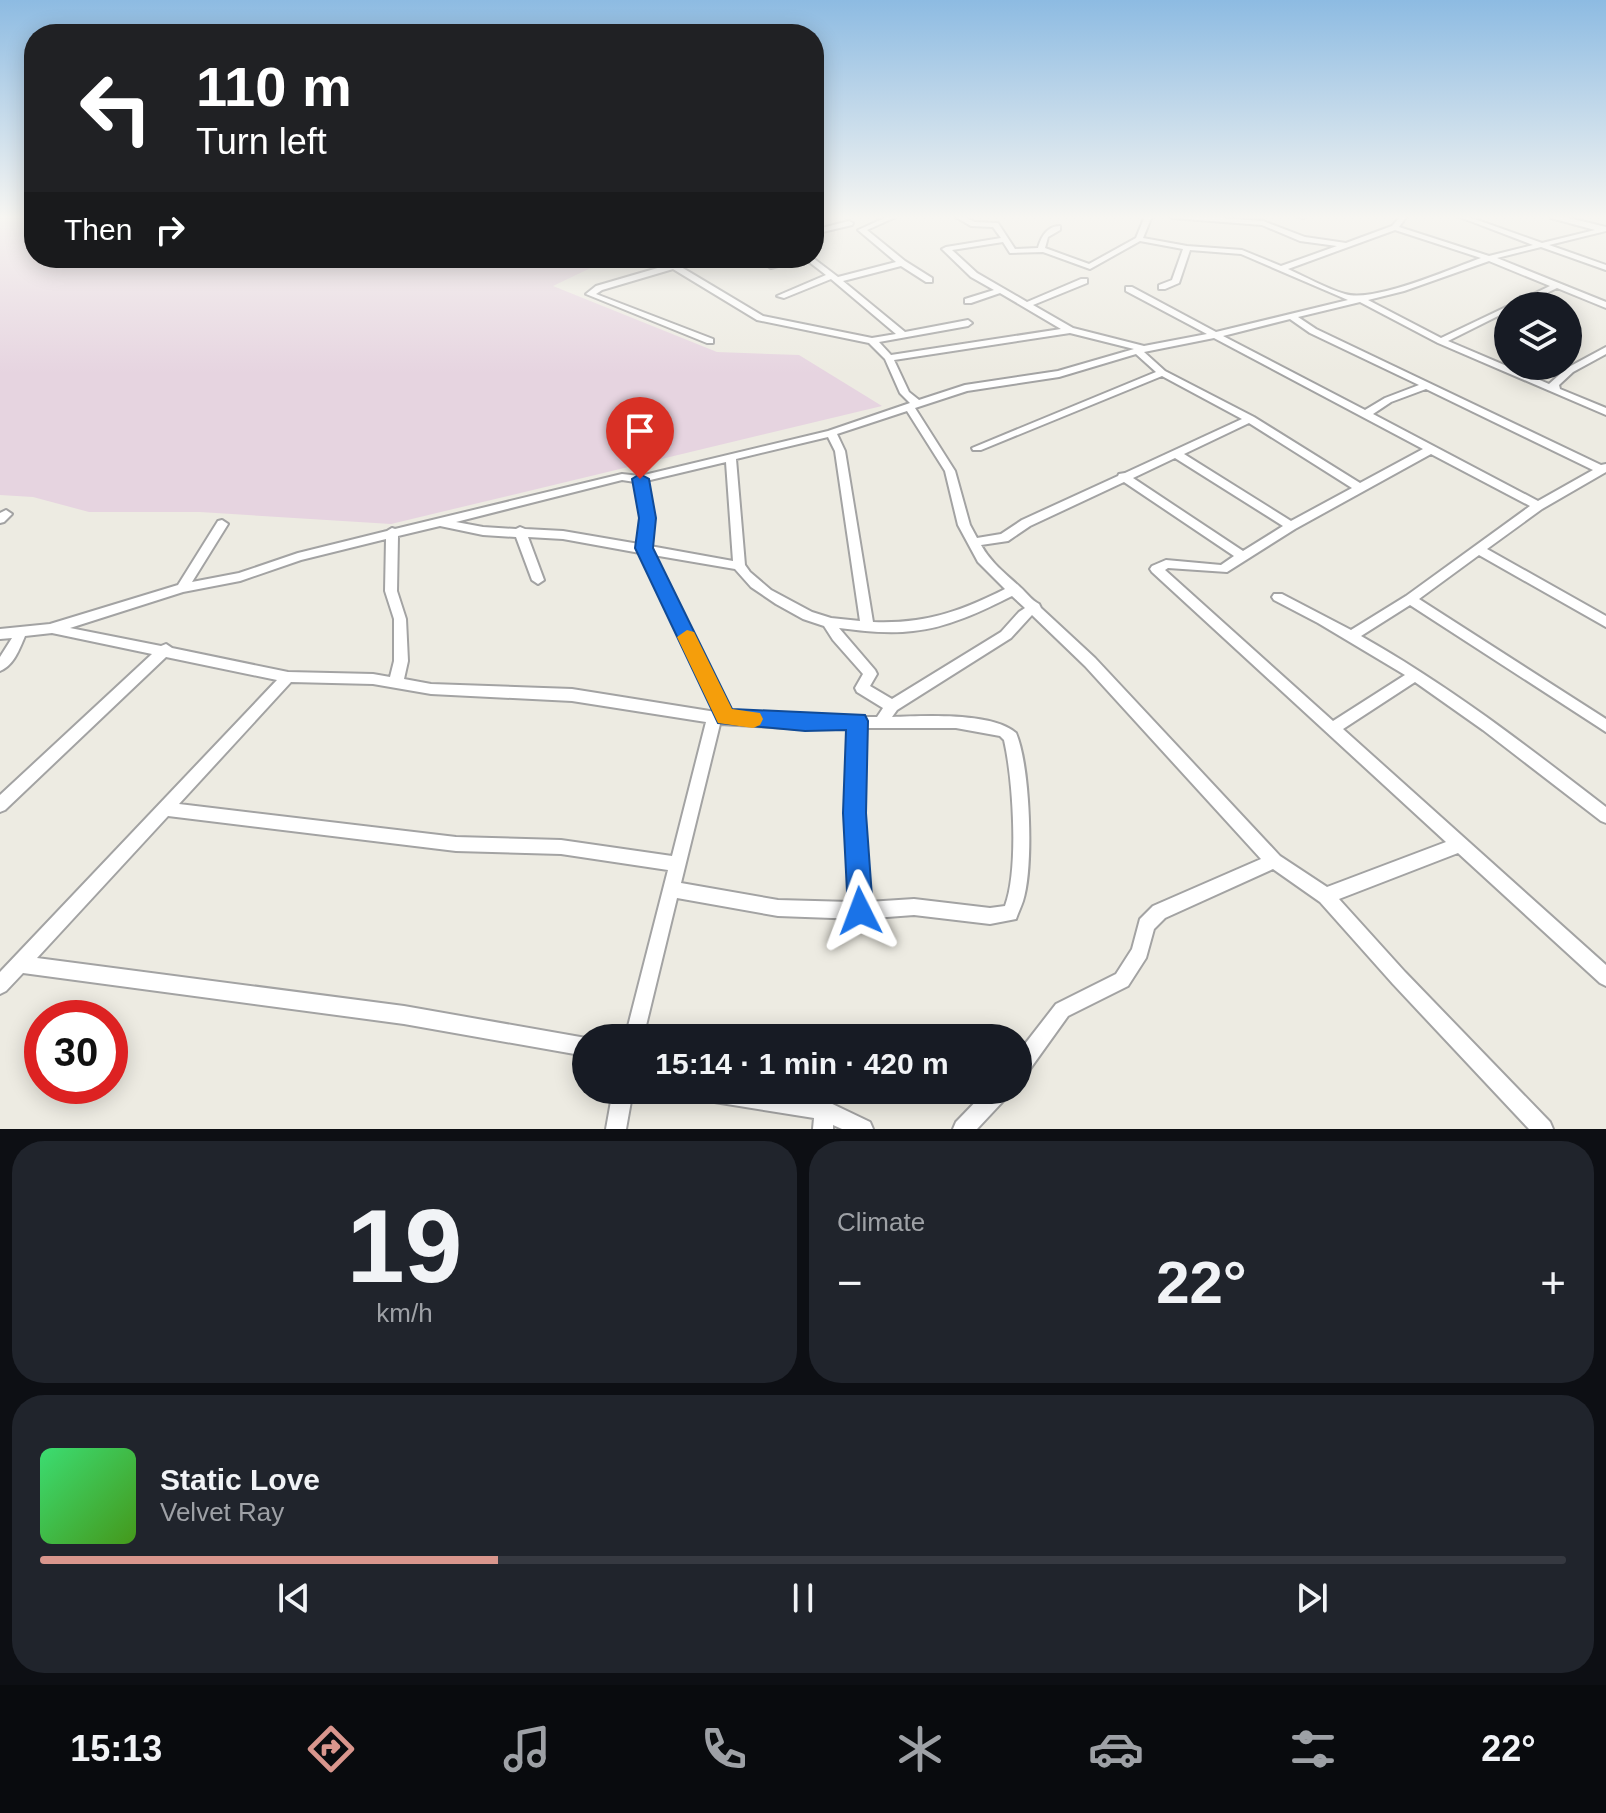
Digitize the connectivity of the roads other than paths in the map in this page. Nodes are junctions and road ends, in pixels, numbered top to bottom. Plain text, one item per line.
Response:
1 (665, 269) edge
2 (678, 269) edge
3 (822, 269) edge
4 (876, 269) edge
5 (911, 269) edge
6 (967, 269) edge
7 (1180, 269) edge
8 (1284, 269) edge
9 (1459, 269) edge
10 (1516, 269) edge
11 (834, 278) junction
12 (929, 280) dead end
13 (1084, 281) dead end
14 (1558, 285) junction
15 (1162, 287) dead end
16 (1129, 289) dead end
17 (1002, 290) junction
18 (1543, 292) edge
19 (781, 296) dead end
20 (1359, 298) junction
21 (968, 301) dead end
22 (1028, 304) junction
23 (1606, 305) edge
24 (1494, 315) edge
25 (1291, 316) junction
26 (968, 323) dead end
27 (1070, 330) junction
28 (1219, 334) junction
29 (903, 335) junction
30 (710, 341) dead end
31 (872, 341) junction
32 (1441, 341) junction
33 (1142, 350) junction
34 (1606, 350) edge
35 (889, 358) junction
36 (1162, 373) junction
37 (1426, 386) junction
38 (1556, 388) junction
39 (914, 406) junction
40 (1606, 412) edge
41 (1365, 415) junction
42 (1250, 419) junction
43 (831, 433) junction
44 (977, 448) dead end
45 (1430, 450) junction
46 (1175, 453) junction
47 (731, 457) junction
48 (1604, 468) edge
49 (1123, 476) junction
50 (640, 479) junction
51 (1360, 488) junction
52 (1538, 506) junction
53 (437, 522) junction
54 (222, 524) dead end
55 (1291, 526) junction
56 (520, 531) junction
57 (392, 532) junction
58 (973, 542) junction
59 (644, 548) junction
60 (1480, 550) junction
61 (1242, 556) junction
62 (739, 566) junction
63 (538, 580) dead end
64 (182, 588) junction
65 (1015, 589) junction
66 (1278, 597) dead end
67 (1410, 599) junction
68 (1035, 607) junction
69 (1606, 622) edge
70 (829, 623) junction
71 (867, 623) junction
72 (50, 629) junction
73 (0, 634) edge
74 (20, 634) junction
75 (1351, 636) junction
76 (166, 649) junction
77 (401, 661) junction
78 (0, 666) edge
79 (288, 677) junction
80 (1413, 677) junction
81 (373, 679) junction
82 (396, 682) junction
83 (892, 706) junction
84 (720, 717) junction
85 (857, 721) junction
86 (880, 723) junction
87 (1606, 726) edge
88 (1333, 728) junction
89 (0, 805) edge
90 (165, 809) junction
91 (1606, 816) edge
92 (1459, 845) junction
93 (1274, 861) junction
94 (677, 864) junction
95 (671, 889) junction
96 (1326, 896) junction
97 (860, 911) junction
98 (20, 964) junction
99 (1606, 977) edge
100 (0, 985) edge
101 (637, 1024) edge
102 (572, 1045) edge
103 (1032, 1050) edge
104 (620, 1104) edge
105 (761, 1104) edge
106 (987, 1104) edge
107 (824, 1119) edge
108 (616, 1129) edge
109 (863, 1129) edge
110 (963, 1129) edge
111 (1543, 1129) edge

1 - 30 street
2 - 31 street
3 - 11 street
4 - 11 street
5 - 12 street
6 - 17 street
7 - 15 street
8 - 20 street
9 - 20 street
10 - 14 street
11 - 19 street
11 - 29 street
13 - 22 street
14 - 18 street
14 - 23 street
16 - 28 street
17 - 21 street
17 - 22 street
20 - 25 street
20 - 32 street
22 - 27 street
24 - 32 street
25 - 28 street
25 - 37 street
26 - 29 street
27 - 33 street
27 - 35 street
28 - 33 street
28 - 41 street
29 - 31 street
31 - 35 street
32 - 38 street
33 - 36 street
33 - 39 street
34 - 38 street
35 - 39 street
36 - 42 street
36 - 44 street
37 - 41 street
37 - 48 street
38 - 40 street
39 - 43 street
39 - 58 street
41 - 45 street
42 - 46 street
42 - 51 street
43 - 47 street
43 - 71 street
45 - 51 street
45 - 52 street
46 - 49 street
46 - 55 street
47 - 50 street
47 - 62 street
48 - 52 street
49 - 58 street
49 - 61 street
50 - 53 street
50 - 59 street
51 - 55 street
52 - 60 street
53 - 56 street
53 - 57 street
54 - 64 street
55 - 61 street
56 - 59 street
56 - 63 street
57 - 64 street
57 - 77 street
58 - 65 street
59 - 62 street
59 - 84 street
60 - 67 street
60 - 69 street
61 - 88 street
62 - 70 street
64 - 72 street
65 - 68 street
65 - 71 street
66 - 75 street
67 - 75 street
67 - 87 street
68 - 83 street
68 - 93 street
70 - 71 street
70 - 83 street
72 - 74 street
72 - 76 street
73 - 74 street
74 - 78 street
75 - 80 street
76 - 79 street
76 - 89 street
77 - 81 street
77 - 82 street
79 - 81 street
79 - 90 street
80 - 88 street
80 - 91 street
81 - 82 street
82 - 84 street
83 - 86 street
84 - 85 street
84 - 94 street
85 - 86 street
85 - 97 street
86 - 97 street
88 - 92 street
90 - 94 street
90 - 98 street
92 - 96 street
92 - 99 street
93 - 96 street
93 - 103 street
94 - 95 street
95 - 97 street
95 - 101 street
96 - 111 street
98 - 100 street
98 - 102 street
104 - 108 street
105 - 107 street
106 - 110 street
107 - 109 street

